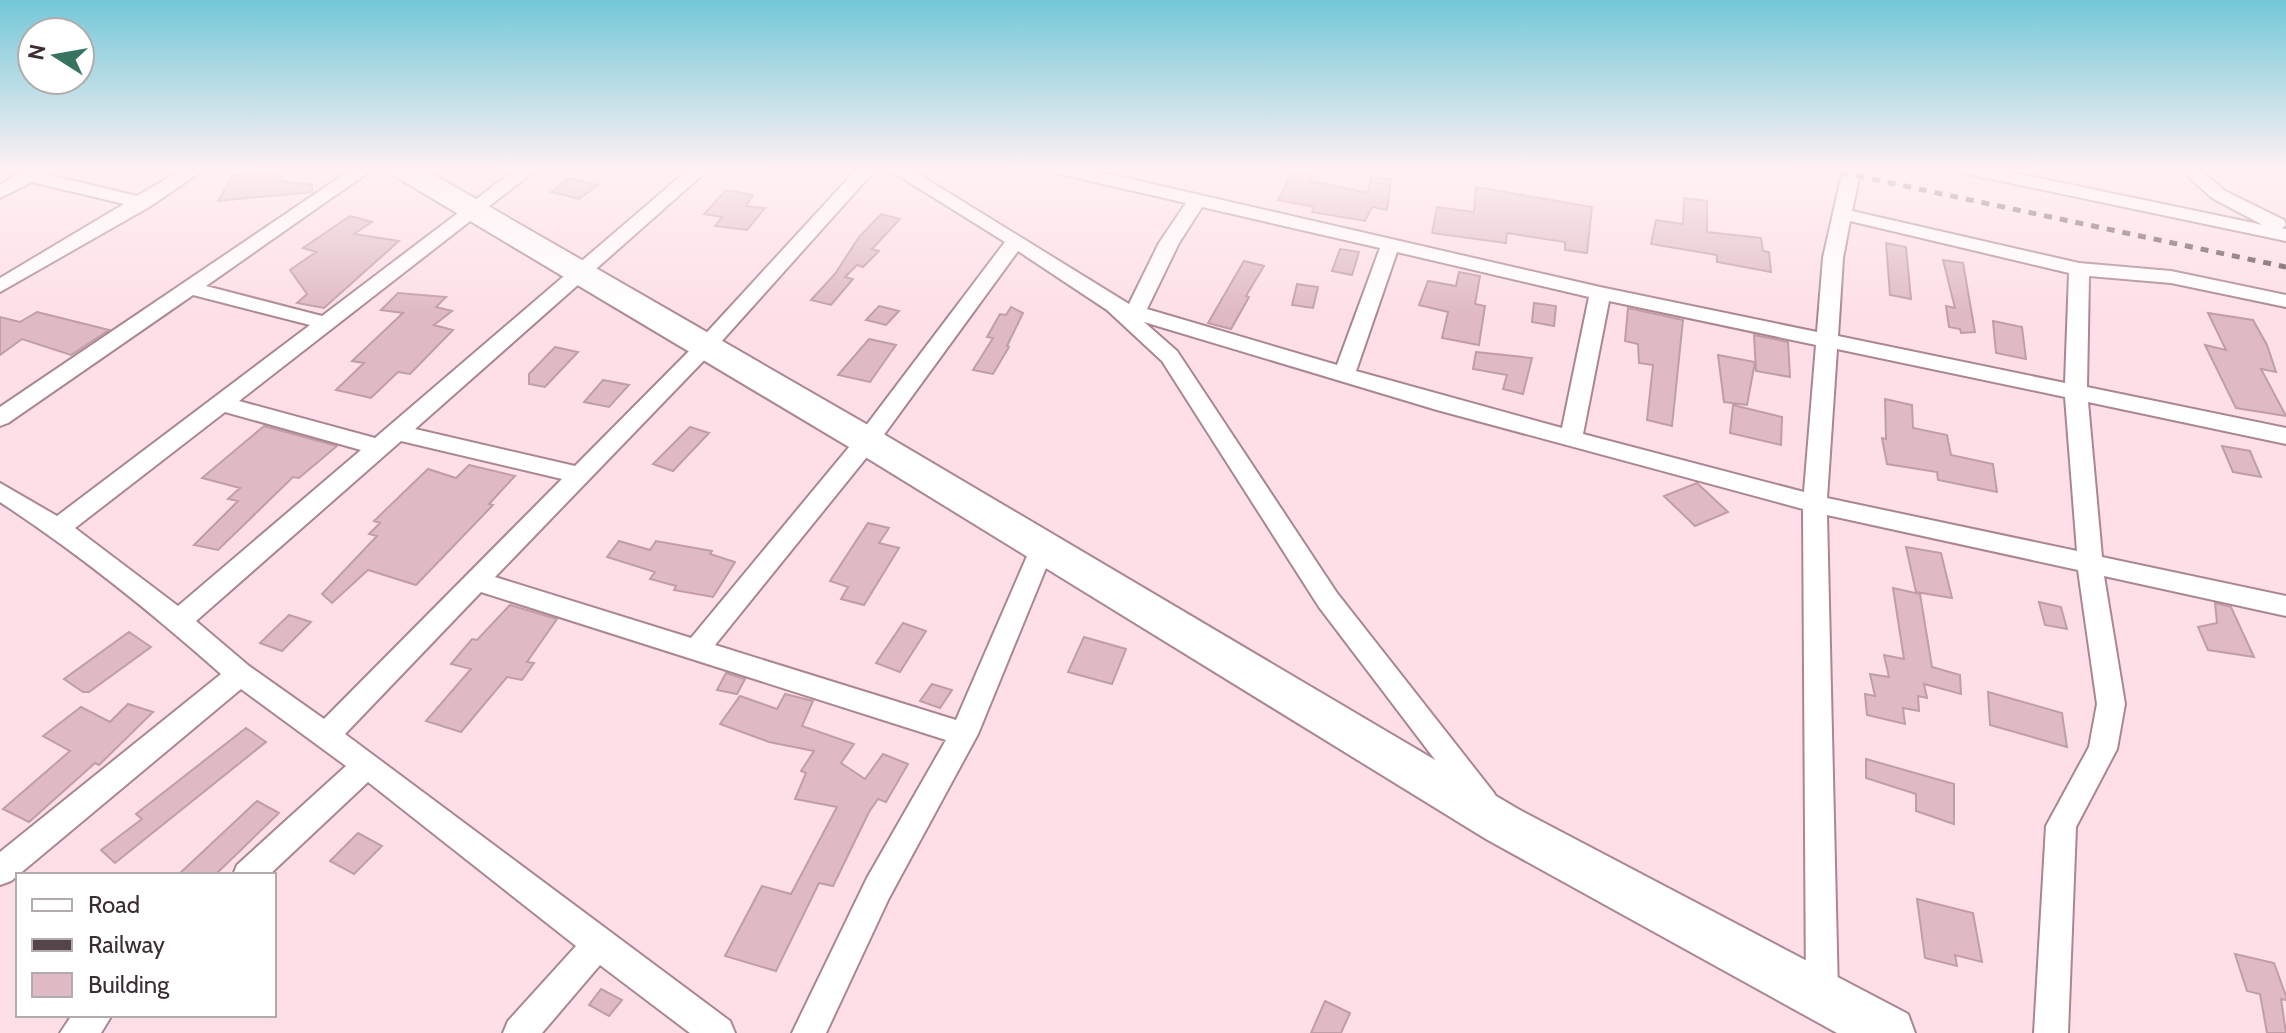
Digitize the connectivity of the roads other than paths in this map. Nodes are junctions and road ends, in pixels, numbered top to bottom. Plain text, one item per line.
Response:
1 (118, 217) edge
2 (293, 217) edge
3 (466, 217) edge
4 (485, 217) edge
5 (644, 217) edge
6 (823, 217) edge
7 (977, 217) edge
8 (1186, 217) edge
9 (1272, 217) edge
10 (1841, 217) edge
11 (1856, 217) edge
12 (2200, 217) edge
13 (2263, 217) edge
14 (2286, 228) edge
15 (2286, 235) edge
16 (1016, 241) junction
17 (1391, 243) junction
18 (2079, 269) junction
19 (579, 273) junction
20 (0, 286) edge
21 (188, 288) junction
22 (1600, 293) junction
23 (2286, 301) edge
24 (1125, 309) junction
25 (326, 323) junction
26 (1825, 339) junction
27 (705, 347) junction
28 (1344, 375) junction
29 (2076, 393) junction
30 (223, 404) junction
31 (0, 418) edge
32 (2286, 436) edge
33 (1571, 439) junction
34 (385, 440) junction
35 (867, 441) junction
36 (579, 475) junction
37 (4, 500) edge
38 (1815, 504) junction
39 (58, 528) junction
40 (1043, 546) junction
41 (2090, 564) junction
42 (476, 581) junction
43 (2286, 606) edge
44 (179, 621) junction
45 (695, 651) junction
46 (240, 674) junction
47 (327, 734) junction
48 (964, 734) junction
49 (367, 765) junction
50 (1502, 824) junction
51 (0, 871) edge
52 (250, 873) edge
53 (598, 944) junction
54 (1822, 994) junction
55 (94, 1017) edge
56 (77, 1033) edge
57 (520, 1033) edge
58 (718, 1033) edge
59 (809, 1033) edge
60 (1889, 1033) edge
61 (2051, 1033) edge

1 - 20 street
2 - 21 street
3 - 25 street
4 - 19 main road
5 - 19 street
6 - 27 street
7 - 16 street
8 - 24 street
9 - 17 street
10 - 26 street
11 - 18 street
12 - 15 street
13 - 14 street
16 - 24 street
16 - 35 street
17 - 22 street
17 - 28 street
18 - 23 street
18 - 29 street
19 - 27 main road
19 - 34 street
21 - 25 street
21 - 31 street
22 - 26 street
22 - 33 street
24 - 28 street
24 - 50 street
25 - 30 street
26 - 29 street
26 - 38 street
27 - 35 main road
27 - 36 street
28 - 33 street
29 - 32 street
29 - 41 street
30 - 34 street
30 - 39 street
33 - 38 street
34 - 36 street
34 - 44 street
35 - 40 main road
35 - 45 street
36 - 42 street
37 - 39 street
38 - 41 street
38 - 54 street
39 - 44 street
40 - 48 street
40 - 50 main road
41 - 43 street
41 - 61 street
42 - 45 street
42 - 47 street
44 - 46 street
45 - 48 street
46 - 47 street
46 - 51 street
47 - 49 street
48 - 59 street
49 - 52 street
49 - 53 street
50 - 54 main road
53 - 57 street
53 - 58 street
54 - 60 main road
55 - 56 street

